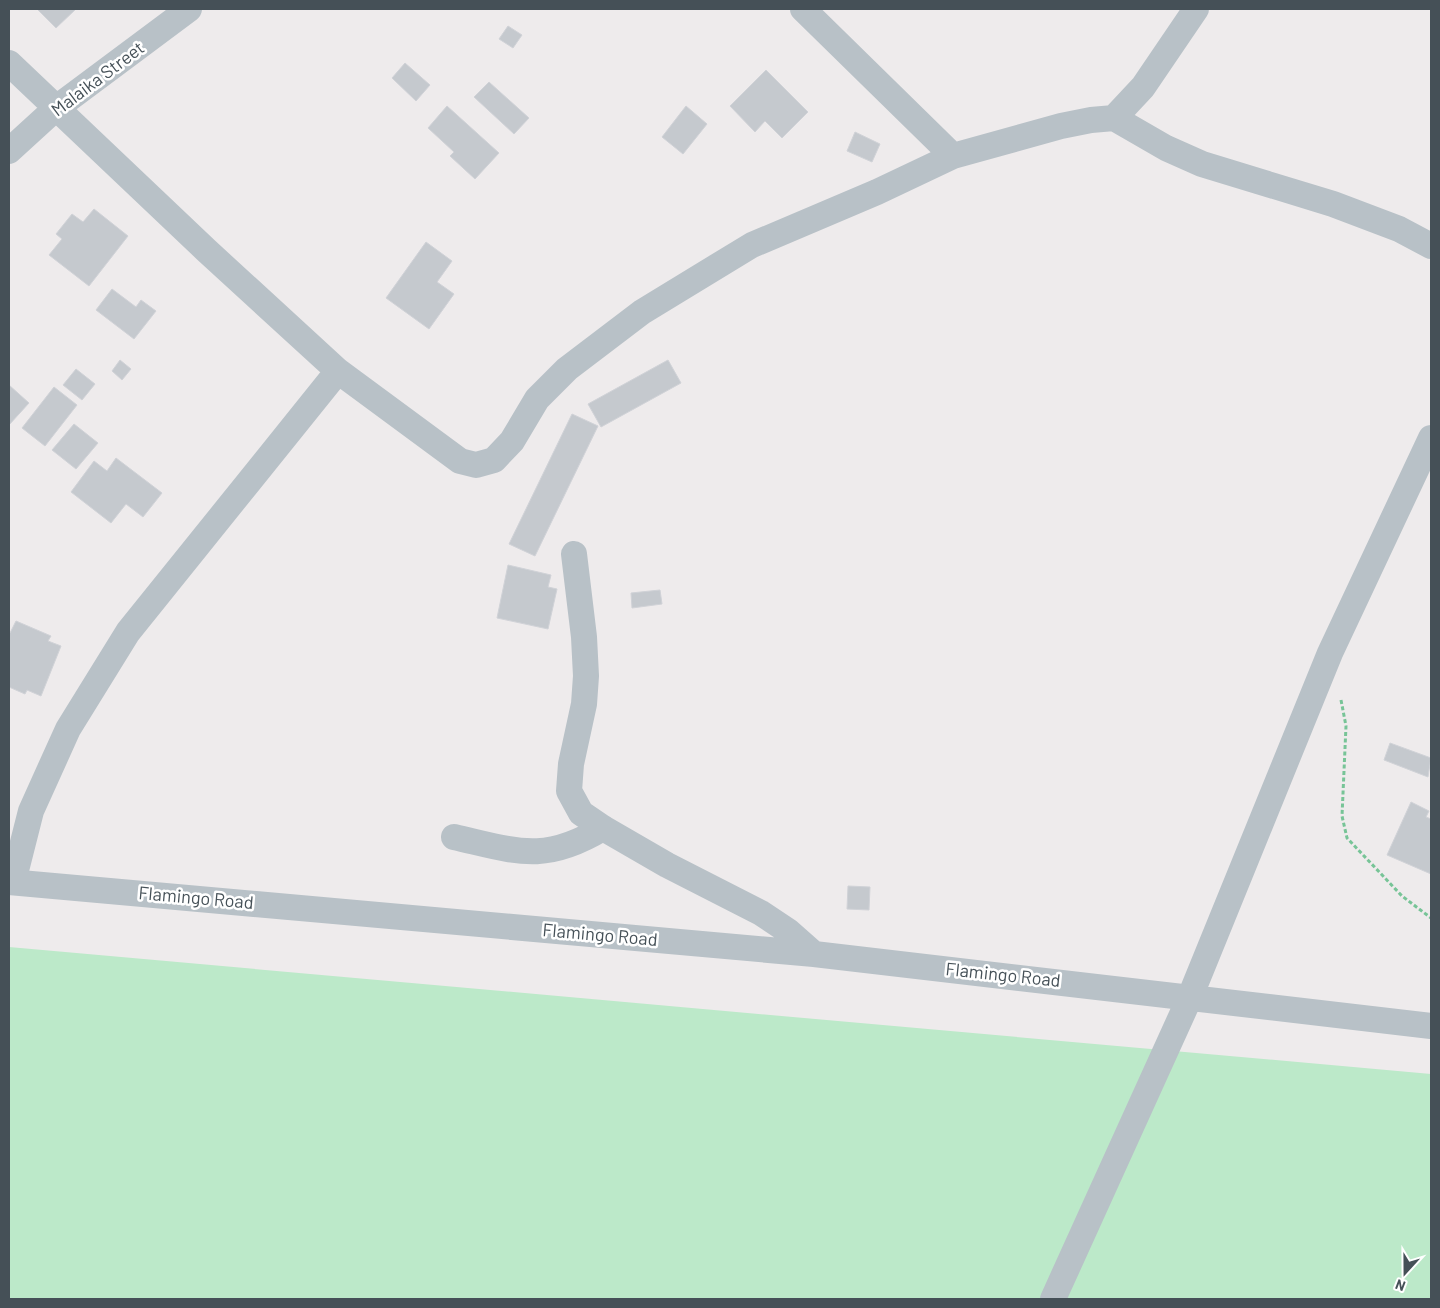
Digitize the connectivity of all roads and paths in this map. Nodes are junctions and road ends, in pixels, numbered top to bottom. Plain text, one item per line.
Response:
1 (189, 9) edge
2 (803, 9) edge
3 (1196, 9) edge
4 (9, 63) edge
5 (56, 109) junction
6 (1114, 118) junction
7 (9, 151) edge
8 (954, 156) junction
9 (1431, 246) edge
10 (338, 371) junction
11 (1431, 438) edge
12 (574, 554) dead end
13 (1340, 699) dead end
14 (603, 828) junction
15 (454, 837) dead end
16 (11, 882) edge
17 (1431, 918) edge
18 (814, 954) junction
19 (1190, 997) junction
20 (1431, 1026) edge
21 (1052, 1299) edge

1 - 5 street, Malaika Street
2 - 8 street
3 - 6 street
4 - 5 street
5 - 7 street, Malaika Street
5 - 10 street
6 - 8 street
6 - 9 street
8 - 10 street
10 - 16 street
11 - 19 street
12 - 14 street
13 - 17 path
14 - 15 street
14 - 18 street
16 - 18 street, Flamingo Road
18 - 19 street, Flamingo Road
19 - 20 street, Flamingo Road
19 - 21 street

